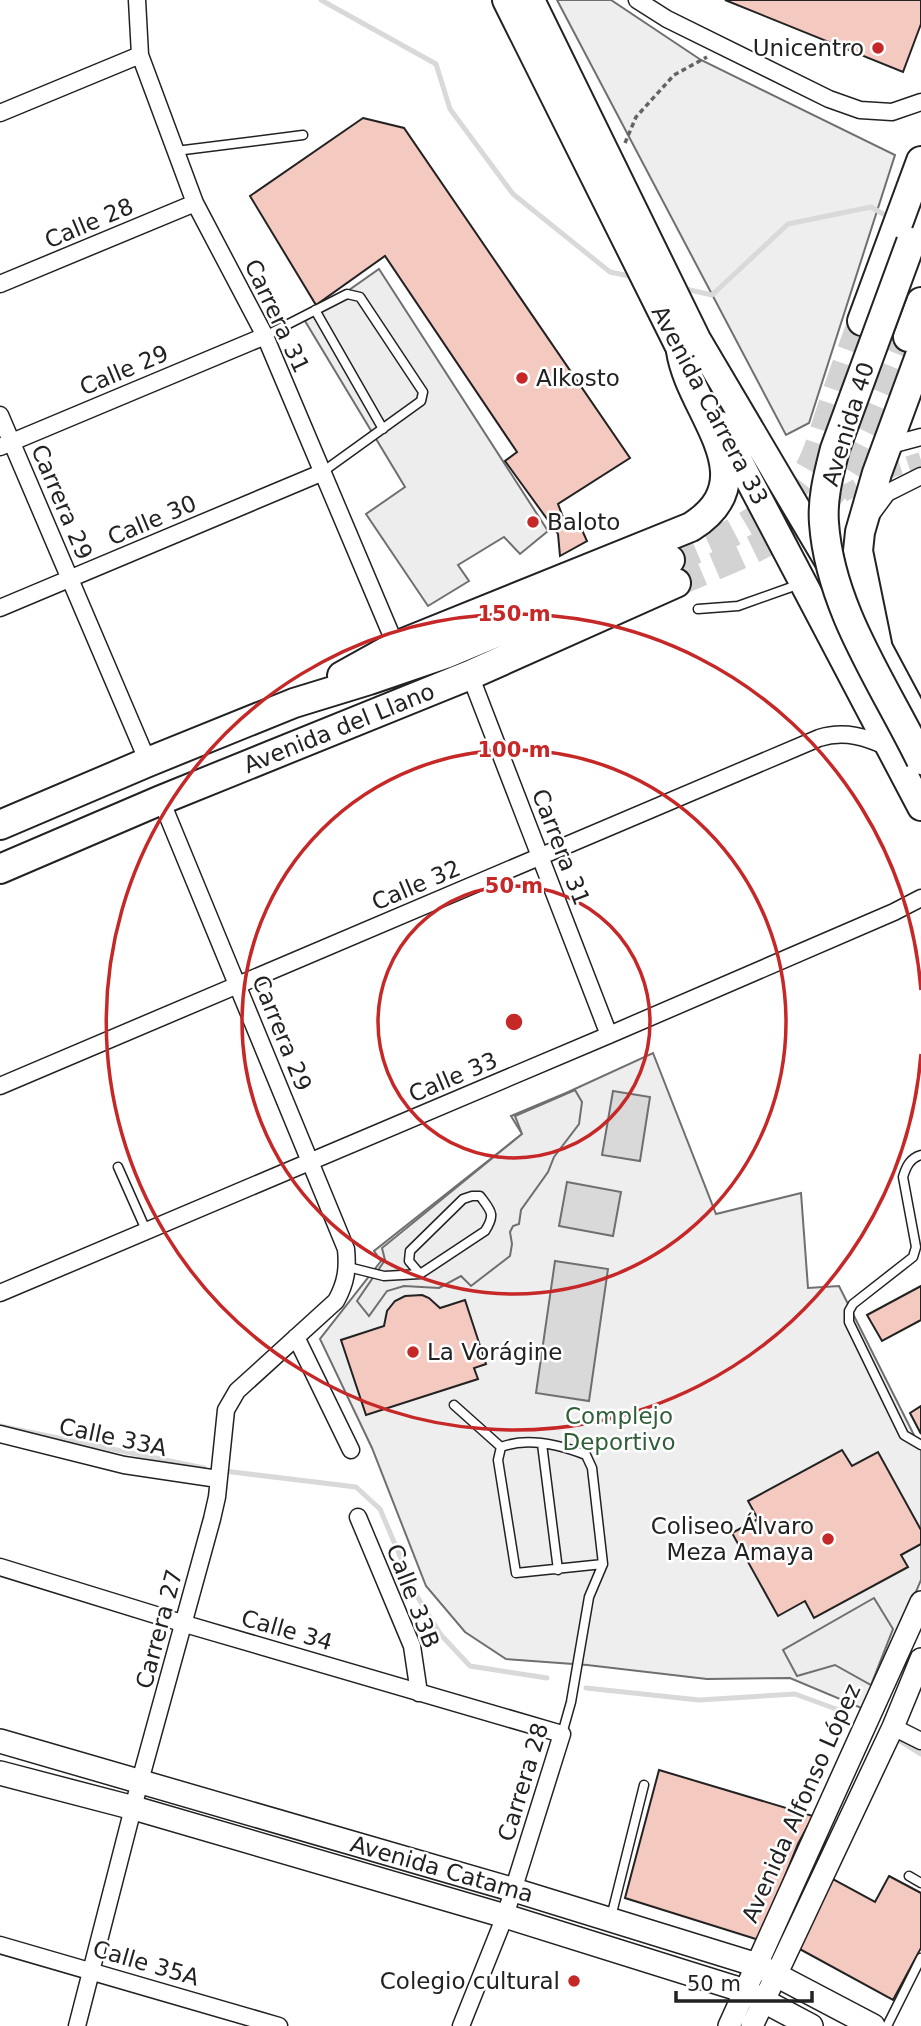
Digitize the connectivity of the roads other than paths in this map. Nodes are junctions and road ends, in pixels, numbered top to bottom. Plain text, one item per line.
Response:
1 (137, 0) edge
2 (506, 0) edge
3 (531, 0) edge
4 (638, 0) edge
5 (140, 55) junction
6 (921, 102) edge
7 (0, 113) edge
8 (303, 135) dead end
9 (176, 151) junction
10 (921, 161) edge
11 (195, 203) junction
12 (909, 225) edge
13 (652, 271) junction
14 (0, 284) edge
15 (667, 302) junction
16 (921, 302) edge
17 (315, 310) junction
18 (862, 321) tunnel mouth
19 (265, 336) junction
20 (916, 348) edge
21 (681, 351) junction
22 (921, 386) edge
23 (0, 415) edge
24 (383, 429) junction
25 (921, 438) edge
26 (6, 445) edge
27 (887, 446) junction
28 (321, 473) junction
29 (921, 476) edge
30 (860, 532) junction
31 (831, 566) junction
32 (69, 579) junction
33 (803, 582) junction
34 (0, 608) edge
35 (698, 609) dead end
36 (877, 644) junction
37 (396, 646) junction
38 (470, 675) junction
39 (914, 697) edge
40 (294, 703) junction
41 (921, 727) edge
42 (890, 748) junction
43 (921, 760) edge
44 (148, 762) junction
45 (161, 800) junction
46 (921, 807) edge
47 (0, 825) edge
48 (540, 858) junction
49 (0, 869) edge
50 (921, 898) edge
51 (238, 985) junction
52 (609, 1035) junction
53 (0, 1086) edge
54 (921, 1155) edge
55 (310, 1161) junction
56 (118, 1167) dead end
57 (146, 1230) junction
58 (348, 1267) junction
59 (419, 1274) junction
60 (345, 1285) joint
61 (0, 1293) edge
62 (296, 1337) junction
63 (454, 1405) dead end
64 (0, 1434) edge
65 (542, 1444) junction
66 (921, 1445) edge
67 (501, 1447) junction
68 (351, 1450) dead end
69 (218, 1479) junction
70 (358, 1517) dead end
71 (603, 1564) junction
72 (0, 1566) edge
73 (558, 1570) junction
74 (921, 1602) edge
75 (185, 1624) junction
76 (921, 1659) edge
77 (419, 1693) junction
78 (893, 1727) junction
79 (562, 1734) junction
80 (0, 1741) edge
81 (921, 1741) edge
82 (0, 1773) edge
83 (141, 1781) junction
84 (644, 1785) dead end
85 (134, 1808) junction
86 (909, 1876) dead end
87 (921, 1883) edge
88 (514, 1890) junction
89 (505, 1916) junction
90 (610, 1920) junction
91 (0, 1945) edge
92 (921, 1958) edge
93 (91, 1970) junction
94 (766, 1970) junction
95 (754, 1996) junction
96 (78, 2026) edge
97 (279, 2026) edge
98 (461, 2026) edge
99 (729, 2026) edge
100 (752, 2026) edge
101 (811, 2026) edge
102 (873, 2026) edge
103 (887, 2026) edge

1 - 5 street, Carrera 31
2 - 13 main road, Avenida Carrera 33
3 - 13 main road, Avenida Carrera 33
4 - 6 street
5 - 7 street
5 - 9 street, Carrera 31
8 - 9 lane
9 - 11 street, Carrera 31
10 - 12 highway, Avenida 40
11 - 14 street, Calle 28
11 - 19 street, Carrera 31
12 - 18 highway, Avenida 40
12 - 31 highway, Avenida 40, bridge
13 - 15 main road, Avenida Carrera 33
15 - 21 main road, Avenida Carrera 33
15 - 31 main road, Avenida Carrera 33
16 - 20 highway
17 - 19 lane
17 - 24 lane
17 - 24 lane
19 - 26 street, Calle 29
19 - 28 street, Carrera 31
20 - 22 street
20 - 27 highway
21 - 33 main road, Avenida Carrera 33
21 - 37 highway
23 - 26 street, Carrera 29
24 - 28 lane
25 - 27 street
26 - 32 street, Carrera 29
27 - 30 highway
28 - 32 street, Calle 30
28 - 37 street, Carrera 31
29 - 30 street
30 - 36 highway
31 - 36 main road, Avenida Carrera 33
31 - 43 highway, Avenida 40, bridge
32 - 34 street, Calle 30
32 - 44 street, Carrera 29
33 - 35 lane
33 - 42 main road, Avenida Carrera 33
36 - 39 main road, Avenida Carrera 33
37 - 40 highway
38 - 40 highway, Avenida del Llano
38 - 45 highway, Avenida del Llano
38 - 48 street, Carrera 31
39 - 41 main road, Avenida Carrera 33
40 - 44 highway, Avenida del Llano
42 - 46 main road, Avenida Carrera 33
42 - 48 street, Calle 32
44 - 47 highway, Avenida del Llano
45 - 49 highway, Avenida del Llano
45 - 51 street, Carrera 29
48 - 51 street, Calle 32
48 - 52 street, Carrera 31
50 - 52 street, Calle 33
51 - 53 street, Calle 32
51 - 55 street, Carrera 29
52 - 55 street, Calle 33
54 - 66 lane
55 - 57 street, Calle 33
55 - 58 street, Carrera 29
56 - 57 lane
57 - 61 street, Calle 33
58 - 59 lane
58 - 60 street, Carrera 29
59 - 59 lane
60 - 62 street, Carrera 27
62 - 68 street
62 - 69 street, Carrera 27
63 - 67 lane
64 - 69 street, Calle 33A
65 - 67 lane
65 - 71 lane
65 - 73 lane
67 - 73 lane
69 - 75 street, Carrera 27
70 - 77 street, Calle 33B
71 - 73 lane
71 - 79 lane, Carrera 28
72 - 75 street, Calle 34
74 - 94 street, Avenida Alfonso López
75 - 77 street, Calle 34
75 - 83 street, Carrera 27
76 - 78 street, Avenida Alfonso López
77 - 79 street, Calle 34
78 - 81 street
78 - 94 street, Avenida Alfonso López
79 - 88 street, Carrera 28
80 - 83 main road, Avenida Catama
82 - 85 main road, Avenida Catama
83 - 85 street, Carrera 27
83 - 88 main road, Avenida Catama
84 - 90 lane
85 - 89 main road, Avenida Catama
85 - 93 street, Carrera 27
86 - 87 lane
88 - 89 street, Carrera 28
88 - 90 main road, Avenida Catama
89 - 95 main road, Avenida Catama
89 - 98 street, Carrera 28
90 - 94 main road, Avenida Catama
91 - 93 street, Calle 35A
92 - 103 lane
93 - 96 street, Carrera 27
93 - 97 street, Calle 35A
94 - 95 street, Avenida Alfonso López
94 - 102 main road, Avenida Catama
95 - 99 street, Avenida Alfonso López
95 - 100 street, Avenida Alfonso López
95 - 101 main road, Avenida Catama

